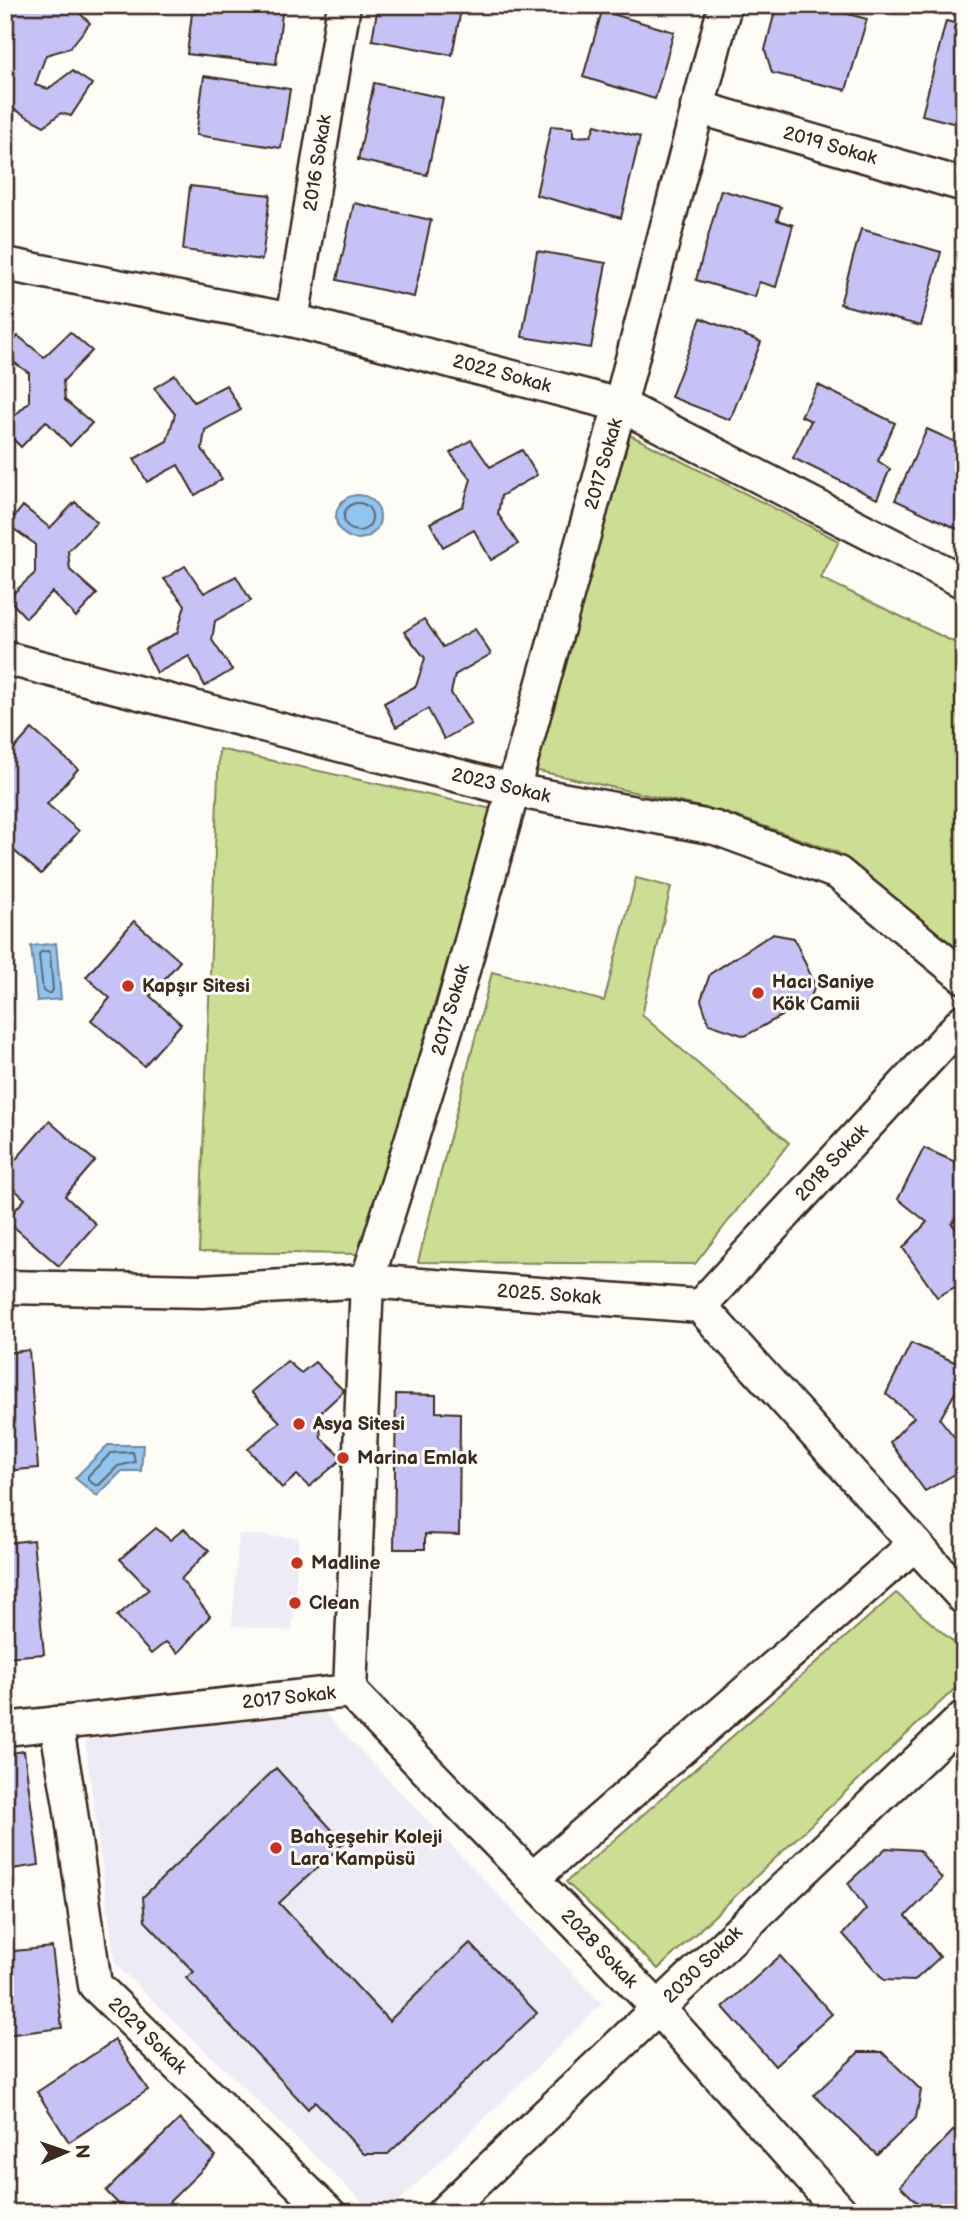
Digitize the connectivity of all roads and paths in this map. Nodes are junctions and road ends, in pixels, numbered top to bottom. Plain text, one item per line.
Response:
1 (344, 5) edge
2 (725, 5) edge
3 (697, 107) junction
4 (964, 185) edge
5 (5, 264) edge
6 (292, 320) junction
7 (620, 405) junction
8 (964, 582) edge
9 (5, 658) edge
10 (513, 790) junction
11 (964, 977) edge
12 (964, 1020) edge
13 (367, 1281) junction
14 (5, 1287) edge
15 (700, 1306) junction
16 (915, 1544) junction
17 (964, 1598) edge
18 (350, 1692) junction
19 (964, 1717) edge
20 (56, 1723) junction
21 (5, 1729) edge
22 (532, 1879) junction
23 (658, 2008) junction
24 (329, 2213) edge
25 (443, 2213) edge
26 (842, 2213) edge

1 - 6 street, 2016 Sokak
2 - 3 street, 2017 Sokak
3 - 4 street, 2019 Sokak
3 - 7 street, 2017 Sokak
5 - 6 street, 2022 Sokak
6 - 7 street, 2022 Sokak
7 - 8 street, 2022 Sokak
7 - 10 street, 2017 Sokak
9 - 10 street, 2023 Sokak
10 - 11 street, 2023 Sokak
10 - 13 street, 2017 Sokak
12 - 15 street, 2018 Sokak
13 - 14 street, 2025. Sokak
13 - 15 street, 2025. Sokak
13 - 18 street, 2017 Sokak
15 - 16 street
16 - 17 street
16 - 22 street
18 - 20 street, 2017 Sokak
18 - 22 street, 2028 Sokak
19 - 23 street, 2030 Sokak
20 - 21 street, 2017 Sokak
20 - 24 street, 2029 Sokak
22 - 23 street, 2028 Sokak
23 - 25 street, 2030 Sokak
23 - 26 street, 2028 Sokak

